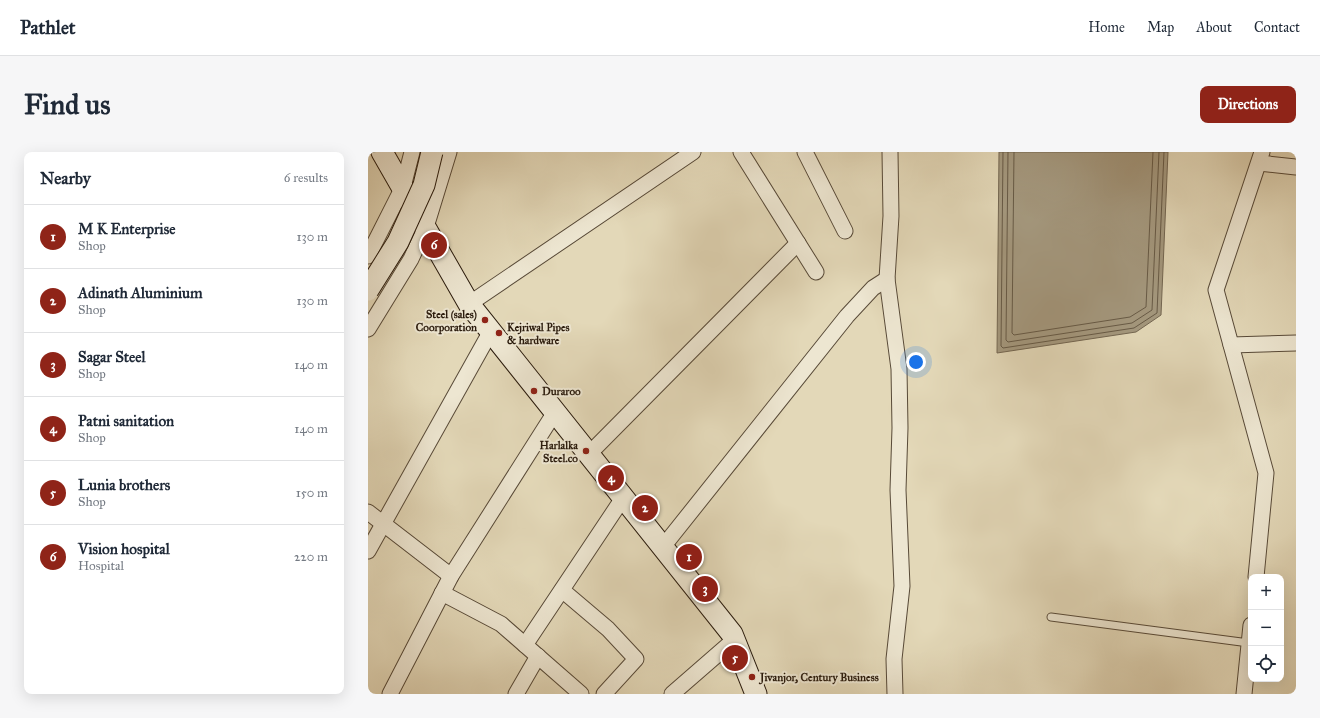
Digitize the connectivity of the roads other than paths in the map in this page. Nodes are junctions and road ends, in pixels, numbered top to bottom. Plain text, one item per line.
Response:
1 (382, 152) edge
2 (412, 152) edge
3 (432, 152) edge
4 (449, 152) edge
5 (693, 152) edge
6 (741, 152) edge
7 (806, 152) edge
8 (890, 152) edge
9 (1260, 157) edge
10 (1296, 167) edge
11 (403, 187) junction
12 (426, 227) junction
13 (845, 231) dead end
14 (798, 243) junction
15 (368, 256) edge
16 (816, 272) dead end
17 (887, 279) junction
18 (368, 290) edge
19 (469, 304) junction
20 (368, 329) edge
21 (491, 331) junction
22 (1296, 343) edge
23 (1231, 346) junction
24 (555, 412) junction
25 (588, 455) junction
26 (623, 498) junction
27 (368, 512) edge
28 (382, 523) junction
29 (662, 548) junction
30 (368, 551) edge
31 (1256, 574) edge
32 (451, 576) junction
33 (562, 590) junction
34 (442, 594) junction
35 (1051, 617) dead end
36 (734, 640) junction
37 (1248, 643) edge
38 (525, 645) junction
39 (1249, 646) edge
40 (538, 656) junction
41 (390, 694) edge
42 (516, 694) edge
43 (581, 694) edge
44 (604, 694) edge
45 (672, 694) edge
46 (756, 694) edge
47 (895, 694) edge
48 (1244, 694) edge

1 - 11 street
2 - 11 street
3 - 18 street, bridge
4 - 12 street
5 - 19 street
6 - 14 street
7 - 13 street
8 - 17 street
9 - 10 street
9 - 23 street
11 - 12 street
11 - 15 street
12 - 19 street
12 - 20 street
14 - 16 street
14 - 25 street
17 - 29 street
17 - 47 street
19 - 21 street
21 - 24 street
21 - 28 street
22 - 23 street
23 - 31 street
24 - 25 street
24 - 32 street
25 - 26 street
26 - 29 street
26 - 33 street
27 - 28 street
28 - 30 street
28 - 32 street
29 - 36 street
32 - 34 street
33 - 38 street
33 - 44 street
34 - 38 street
34 - 41 street
35 - 37 lane
36 - 45 street
36 - 46 street
38 - 40 street
39 - 48 street
40 - 42 street
40 - 43 street

